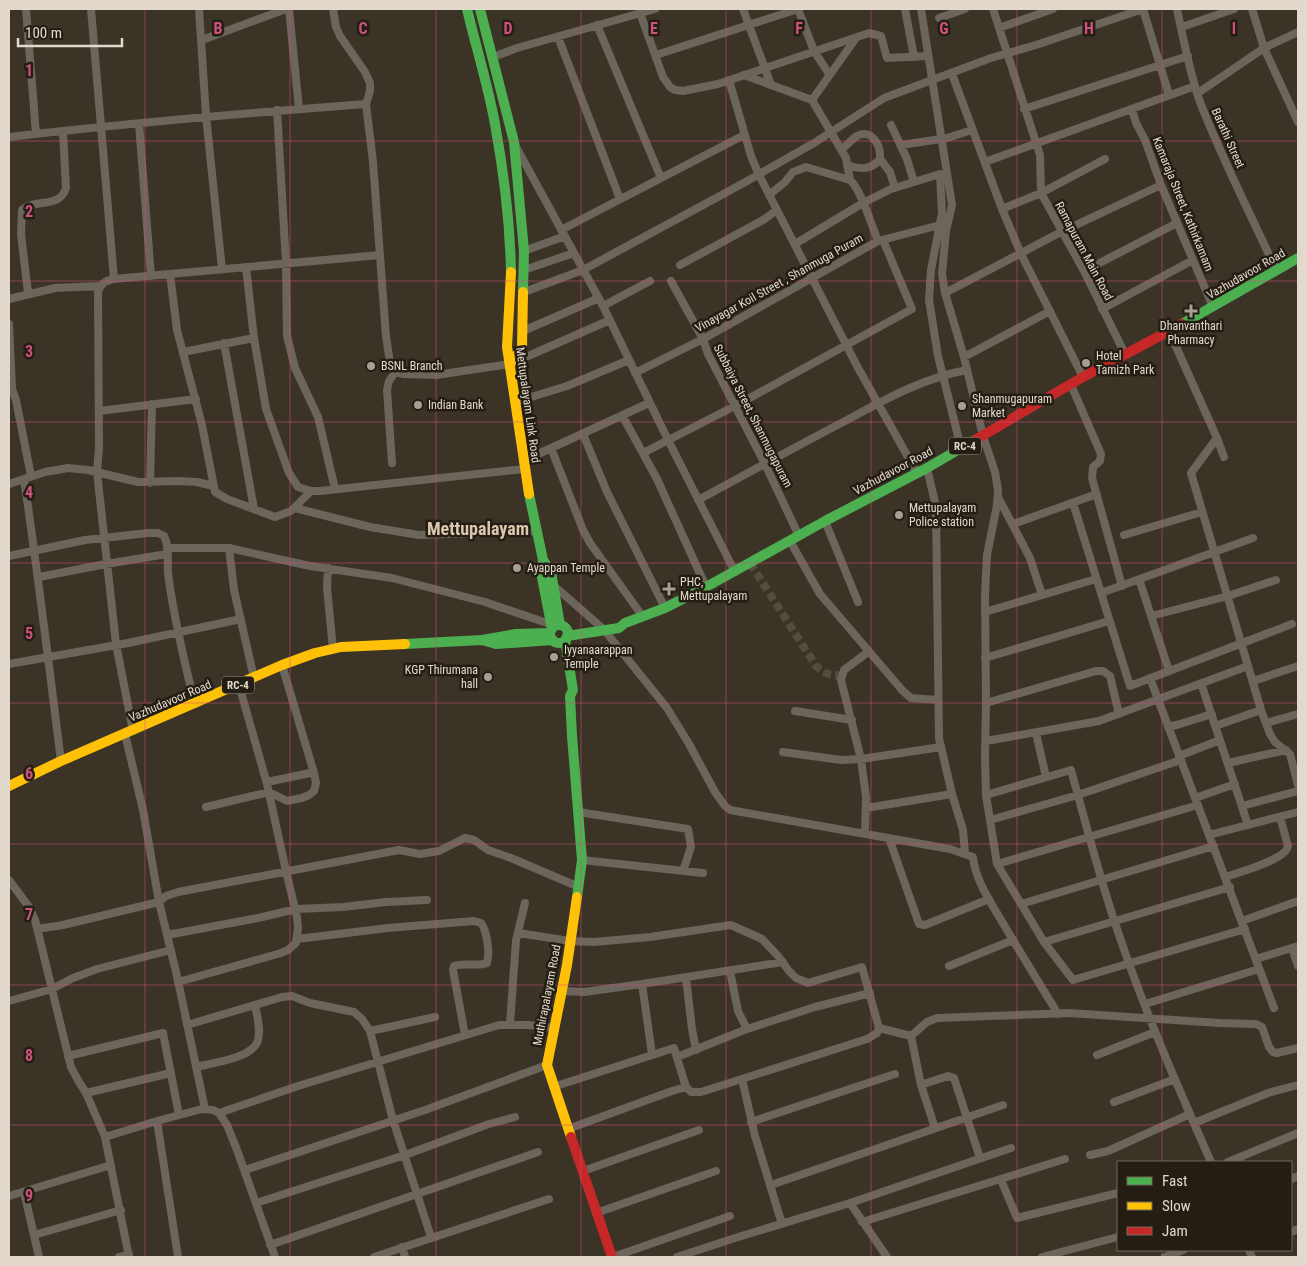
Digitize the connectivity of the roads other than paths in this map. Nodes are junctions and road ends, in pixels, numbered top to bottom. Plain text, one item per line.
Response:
1 (26, 9) edge
2 (91, 9) edge
3 (199, 9) edge
4 (288, 9) edge
5 (333, 9) edge
6 (467, 9) edge
7 (480, 9) edge
8 (655, 9) edge
9 (743, 9) edge
10 (798, 9) edge
11 (905, 9) edge
12 (921, 9) edge
13 (965, 9) edge
14 (993, 9) edge
15 (1053, 9) edge
16 (1143, 9) edge
17 (1177, 9) edge
18 (1234, 9) edge
19 (1252, 9) edge
20 (640, 13) junction
21 (939, 18) dead end
22 (597, 25) junction
23 (750, 26) junction
24 (999, 28) junction
25 (1182, 28) junction
26 (1298, 32) edge
27 (558, 36) junction
28 (856, 37) junction
29 (202, 40) junction
30 (1264, 48) junction
31 (814, 51) junction
32 (1007, 53) junction
33 (656, 55) junction
34 (928, 56) junction
35 (1188, 56) junction
36 (493, 57) junction
37 (914, 57) junction
38 (1160, 65) junction
39 (765, 68) junction
40 (829, 74) junction
41 (952, 74) junction
42 (744, 75) junction
43 (729, 80) junction
44 (933, 81) junction
45 (772, 85) junction
46 (1196, 90) junction
47 (1169, 96) junction
48 (812, 100) junction
49 (366, 104) junction
50 (299, 109) junction
51 (1132, 109) junction
52 (277, 110) junction
53 (1024, 110) junction
54 (206, 116) junction
55 (1297, 116) edge
56 (139, 124) junction
57 (891, 125) dead end
58 (102, 127) junction
59 (63, 130) junction
60 (972, 130) junction
61 (832, 132) junction
62 (36, 134) junction
63 (744, 135) junction
64 (9, 137) edge
65 (942, 139) junction
66 (514, 142) junction
67 (901, 145) junction
68 (1036, 145) junction
69 (842, 149) junction
70 (1105, 159) dead end
71 (880, 160) junction
72 (985, 162) junction
73 (847, 165) junction
74 (759, 175) junction
75 (661, 178) junction
76 (850, 180) junction
77 (914, 182) junction
78 (1161, 185) junction
79 (895, 188) junction
80 (1041, 193) junction
81 (769, 195) junction
82 (620, 199) junction
83 (863, 203) junction
84 (1002, 209) junction
85 (777, 210) junction
86 (1178, 223) junction
87 (940, 225) junction
88 (1061, 232) junction
89 (563, 233) junction
90 (880, 240) junction
91 (795, 244) junction
92 (524, 251) junction
93 (574, 252) junction
94 (1021, 254) junction
95 (380, 255) junction
96 (1298, 258) edge
97 (1193, 260) junction
98 (286, 263) junction
99 (680, 265) dead end
100 (246, 267) junction
101 (222, 269) junction
102 (524, 270) junction
103 (583, 270) junction
104 (1276, 270) junction
105 (1084, 271) junction
106 (170, 274) junction
107 (151, 276) junction
108 (810, 277) junction
109 (114, 279) junction
110 (650, 281) dead end
111 (671, 281) dead end
112 (100, 286) junction
113 (524, 292) junction
114 (28, 293) junction
115 (945, 293) junction
116 (9, 299) edge
117 (601, 302) junction
118 (1213, 307) junction
119 (1102, 309) junction
120 (1050, 311) junction
121 (610, 320) junction
122 (9, 324) edge
123 (523, 331) junction
124 (1169, 331) junction
125 (254, 338) junction
126 (703, 339) junction
127 (224, 344) junction
128 (846, 344) junction
129 (183, 352) junction
130 (1125, 354) junction
131 (964, 357) junction
132 (629, 360) junction
133 (510, 364) junction
134 (967, 370) junction
135 (396, 371) junction
136 (635, 373) junction
137 (943, 374) junction
138 (1082, 377) junction
139 (11, 385) edge
140 (1071, 385) junction
141 (196, 399) junction
142 (515, 402) junction
143 (650, 403) junction
144 (152, 404) junction
145 (878, 404) junction
146 (735, 406) junction
147 (99, 411) junction
148 (622, 415) junction
149 (583, 434) junction
150 (983, 436) junction
151 (1217, 438) junction
152 (668, 440) junction
153 (551, 448) junction
154 (961, 448) junction
155 (643, 453) junction
156 (1224, 457) dead end
157 (392, 463) dead end
158 (766, 464) junction
159 (524, 465) junction
160 (927, 468) junction
161 (97, 472) junction
162 (916, 473) junction
163 (28, 477) junction
164 (150, 482) junction
165 (9, 484) edge
166 (214, 486) junction
167 (335, 489) junction
168 (311, 491) junction
169 (1097, 494) junction
170 (998, 496) junction
171 (698, 500) junction
172 (1073, 503) junction
173 (254, 508) junction
174 (295, 508) junction
175 (1202, 512) junction
176 (825, 521) junction
177 (1013, 524) junction
178 (536, 531) junction
179 (1124, 535) dead end
180 (104, 537) junction
181 (794, 538) junction
182 (1253, 538) dead end
183 (229, 548) junction
184 (35, 551) junction
185 (167, 551) junction
186 (1214, 552) junction
187 (9, 556) edge
188 (543, 560) junction
189 (106, 564) junction
190 (328, 568) junction
191 (735, 572) junction
192 (39, 577) junction
193 (1096, 579) junction
194 (1139, 579) junction
195 (1276, 580) dead end
196 (553, 585) junction
197 (1122, 586) junction
198 (706, 587) junction
199 (1101, 593) junction
200 (1042, 595) junction
201 (1228, 596) junction
202 (858, 602) dead end
203 (665, 608) junction
204 (985, 612) junction
205 (1151, 616) junction
206 (643, 617) junction
207 (240, 619) junction
208 (1109, 621) junction
209 (1292, 624) dead end
210 (603, 629) junction
211 (178, 632) junction
212 (558, 634) junction
213 (1241, 643) junction
214 (116, 644) junction
215 (333, 649) junction
216 (868, 652) junction
217 (47, 656) junction
218 (986, 658) junction
219 (9, 664) edge
220 (282, 665) junction
221 (1248, 666) junction
222 (1298, 666) edge
223 (1169, 671) junction
224 (254, 678) junction
225 (1150, 678) junction
226 (1253, 681) junction
227 (1201, 683) junction
228 (239, 685) junction
229 (1158, 699) junction
230 (938, 700) junction
231 (986, 703) junction
232 (195, 704) junction
233 (1261, 710) junction
234 (795, 711) dead end
235 (1119, 714) junction
236 (1212, 714) junction
237 (1298, 714) edge
238 (852, 720) junction
239 (1266, 723) junction
240 (1216, 726) junction
241 (1168, 727) junction
242 (129, 732) junction
243 (1036, 733) junction
244 (1220, 740) junction
245 (986, 741) junction
246 (941, 747) junction
247 (1286, 750) junction
248 (783, 752) dead end
249 (1180, 758) junction
250 (861, 759) junction
251 (61, 761) junction
252 (1228, 763) junction
253 (310, 773) dead end
254 (1046, 778) junction
255 (267, 782) junction
256 (1235, 784) junction
257 (1298, 785) edge
258 (9, 786) edge
259 (1298, 791) edge
260 (269, 792) junction
261 (952, 794) junction
262 (986, 794) junction
263 (1078, 795) junction
264 (1196, 801) junction
265 (206, 806) dead end
266 (1242, 806) junction
267 (866, 808) junction
268 (578, 812) junction
269 (1298, 812) edge
270 (1280, 817) junction
271 (990, 820) junction
272 (1248, 825) junction
273 (865, 834) junction
274 (1090, 835) junction
275 (1209, 835) junction
276 (889, 838) junction
277 (1214, 846) junction
278 (965, 853) junction
279 (582, 864) junction
280 (997, 864) junction
281 (286, 871) junction
282 (683, 871) junction
283 (703, 873) dead end
284 (1226, 877) junction
285 (9, 880) edge
286 (1101, 880) junction
287 (579, 885) junction
288 (1230, 887) junction
289 (989, 899) junction
290 (427, 900) dead end
291 (1298, 901) edge
292 (159, 902) junction
293 (526, 902) dead end
294 (1021, 904) junction
295 (296, 908) junction
296 (1114, 920) junction
297 (1242, 921) junction
298 (1245, 929) junction
299 (37, 930) junction
300 (518, 933) junction
301 (167, 935) junction
302 (297, 939) junction
303 (1013, 940) junction
304 (570, 941) junction
305 (1044, 942) junction
306 (1295, 947) edge
307 (171, 950) junction
308 (1256, 959) junction
309 (783, 962) junction
310 (1129, 964) junction
311 (949, 966) dead end
312 (1298, 966) edge
313 (1260, 969) junction
314 (730, 971) junction
315 (686, 978) junction
316 (178, 982) junction
317 (642, 984) junction
318 (52, 989) junction
319 (562, 991) junction
320 (870, 993) junction
321 (9, 1001) edge
322 (1145, 1004) junction
323 (255, 1005) junction
324 (1274, 1008) dead end
325 (1058, 1014) junction
326 (435, 1017) dead end
327 (1150, 1019) junction
328 (510, 1024) junction
329 (187, 1025) junction
330 (554, 1028) junction
331 (879, 1028) junction
332 (748, 1030) junction
333 (370, 1031) junction
334 (1155, 1032) junction
335 (465, 1035) junction
336 (911, 1036) junction
337 (1298, 1048) edge
338 (696, 1050) junction
339 (652, 1054) junction
340 (1097, 1055) dead end
341 (68, 1056) junction
342 (677, 1057) junction
343 (379, 1062) junction
344 (547, 1065) junction
345 (196, 1067) junction
346 (170, 1073) junction
347 (895, 1074) dead end
348 (742, 1079) junction
349 (1175, 1079) junction
350 (921, 1084) junction
351 (1298, 1085) edge
352 (553, 1087) junction
353 (686, 1087) junction
354 (86, 1093) junction
355 (1114, 1102) dead end
356 (1003, 1105) dead end
357 (205, 1109) junction
358 (218, 1113) junction
359 (1190, 1114) junction
360 (179, 1115) junction
361 (516, 1116) dead end
362 (966, 1117) junction
363 (393, 1120) junction
364 (157, 1121) junction
365 (752, 1122) junction
366 (1194, 1123) junction
367 (934, 1128) junction
368 (568, 1129) junction
369 (699, 1130) dead end
370 (1298, 1133) edge
371 (105, 1137) junction
372 (1011, 1148) dead end
373 (538, 1152) dead end
374 (405, 1155) junction
375 (1090, 1155) dead end
376 (980, 1158) junction
377 (1065, 1159) dead end
378 (1208, 1161) edge
379 (1230, 1161) edge
380 (111, 1165) junction
381 (245, 1170) junction
382 (583, 1171) junction
383 (716, 1171) dead end
384 (1001, 1180) junction
385 (771, 1185) junction
386 (24, 1192) junction
387 (1117, 1193) edge
388 (418, 1195) junction
389 (9, 1196) edge
390 (549, 1198) dead end
391 (256, 1203) junction
392 (850, 1203) junction
393 (121, 1210) junction
394 (596, 1213) junction
395 (730, 1216) dead end
396 (862, 1222) junction
397 (782, 1224) junction
398 (34, 1235) junction
399 (431, 1238) junction
400 (1117, 1238) edge
401 (270, 1245) junction
402 (402, 1247) junction
403 (1181, 1251) edge
404 (129, 1256) edge
405 (39, 1257) edge
406 (118, 1257) edge
407 (178, 1257) edge
408 (275, 1257) edge
409 (374, 1257) edge
410 (405, 1257) edge
411 (612, 1257) edge
412 (677, 1257) edge
413 (887, 1257) edge
414 (1042, 1257) edge
415 (1165, 1257) edge

1 - 62 street
2 - 58 street
3 - 29 street
4 - 29 street
4 - 50 street
5 - 49 street
6 - 133 street, Mettupalayam Link Road
7 - 36 street
8 - 20 street
9 - 23 street
10 - 23 street
10 - 31 street
11 - 37 street
12 - 34 street
13 - 21 street
14 - 24 street
15 - 24 street
16 - 32 street
16 - 38 street
17 - 25 street, Barathi Street
18 - 25 street
19 - 30 street
20 - 22 street
20 - 33 street
22 - 27 street
22 - 75 street
23 - 33 street
23 - 39 street
24 - 32 street
25 - 35 street, Barathi Street
26 - 30 street
27 - 36 street
27 - 82 street
28 - 31 street
28 - 37 street
28 - 40 street
29 - 54 street
30 - 46 street
30 - 55 street
31 - 39 street
31 - 40 street
32 - 41 street
32 - 53 street
33 - 43 street
34 - 37 street
34 - 44 street
35 - 38 street
35 - 46 street, Barathi Street
36 - 66 street
38 - 47 street
38 - 53 street
39 - 42 street
39 - 45 street
40 - 48 street
41 - 44 street
41 - 60 street
42 - 43 street
42 - 45 street
43 - 63 street
44 - 61 street
44 - 65 street
45 - 48 street
46 - 47 street
46 - 104 street, Barathi Street
47 - 51 street
48 - 61 street
49 - 50 street
49 - 95 street
50 - 52 street
51 - 68 street
51 - 78 street, Kamaraja Street, Kathirkamam
52 - 54 street
52 - 98 street
53 - 68 street
54 - 56 street
54 - 101 street
56 - 58 street
56 - 107 street
57 - 67 street
58 - 59 street
58 - 109 street
59 - 62 street
59 - 114 street
60 - 65 street
60 - 72 street
61 - 69 street
61 - 74 street
62 - 64 street
63 - 74 street
63 - 75 street
65 - 67 street
65 - 115 street
66 - 89 street
66 - 92 street
67 - 77 street
68 - 72 street
68 - 80 street, Ramapuram Main Road
69 - 71 street
69 - 73 street
70 - 80 street
71 - 73 street
71 - 79 street
72 - 84 street
73 - 76 street
74 - 81 street
74 - 103 street
75 - 82 street
76 - 81 street
76 - 83 street
77 - 79 street
77 - 87 street
78 - 86 street, Kamaraja Street, Kathirkamam
78 - 88 street
79 - 83 street
80 - 84 street
80 - 88 street, Ramapuram Main Road
81 - 85 street
82 - 89 street
83 - 90 street
83 - 91 street
84 - 94 street
85 - 91 street
85 - 99 street
86 - 97 street, Kamaraja Street, Kathirkamam
86 - 105 street
87 - 90 street, Vinayagar Koil Street , Shanmuga Puram
87 - 137 street
88 - 94 street
88 - 105 street, Ramapuram Main Road
89 - 92 street
89 - 93 street
90 - 108 street, Vinayagar Koil Street , Shanmuga Puram
90 - 128 street
91 - 108 street
92 - 102 street
93 - 102 street
93 - 103 street
94 - 115 street
94 - 120 street
95 - 98 street
95 - 135 street
96 - 104 street, Vazhudavoor Road / RC-4
97 - 118 street, Kamaraja Street, Kathirkamam
97 - 119 street
98 - 100 street
98 - 167 street
100 - 101 street
100 - 125 street
101 - 106 street
102 - 113 street
103 - 113 street
103 - 117 street
104 - 118 street, Vazhudavoor Road / RC-4
105 - 119 street, Ramapuram Main Road
106 - 107 street
106 - 129 street
107 - 109 street
108 - 126 street, Vinayagar Koil Street , Shanmuga Puram
108 - 128 street
109 - 112 street
110 - 117 street
111 - 126 street, Subbaiya Street, Shanmugapuram
112 - 114 street
112 - 147 street
113 - 123 street
114 - 116 street
115 - 131 street
117 - 121 street
117 - 123 street
118 - 124 street, Vazhudavoor Road / RC-4
119 - 130 street, Ramapuram Main Road
120 - 131 street
120 - 138 street
121 - 132 street
121 - 133 street
122 - 139 street
123 - 133 street
124 - 130 street, Vazhudavoor Road / RC-4
124 - 151 street
125 - 127 street
125 - 168 street
126 - 136 street, Vinayagar Koil Street , Shanmuga Puram
126 - 146 street, Subbaiya Street, Shanmugapuram
127 - 129 street
127 - 173 street
128 - 145 street
128 - 146 street
129 - 141 street
130 - 138 street, Vazhudavoor Road / RC-4
131 - 134 street
132 - 136 street
132 - 142 street
133 - 135 street
133 - 142 street, Mettupalayam Link Road
134 - 137 street
134 - 150 street
135 - 157 street
136 - 143 street
137 - 145 street
137 - 154 street
138 - 140 street, Vazhudavoor Road / RC-4
139 - 163 street
140 - 150 street, Vazhudavoor Road / RC-4
140 - 169 street
141 - 144 street
141 - 166 street
142 - 159 street, Mettupalayam Link Road
143 - 148 street
143 - 152 street
144 - 147 street
144 - 164 street
145 - 158 street
145 - 162 street
146 - 152 street
146 - 158 street, Subbaiya Street, Shanmugapuram
147 - 161 street
148 - 149 street
148 - 155 street
149 - 153 street
149 - 203 street
150 - 154 street, Vazhudavoor Road / RC-4
150 - 170 street
151 - 156 street
151 - 175 street
152 - 155 street
152 - 171 street
153 - 159 street
153 - 206 street
154 - 160 street, Vazhudavoor Road / RC-4
155 - 198 street
158 - 171 street
158 - 181 street, Subbaiya Street, Shanmugapuram
159 - 167 street
159 - 178 street, Mettupalayam Link Road
160 - 162 street, Vazhudavoor Road / RC-4
160 - 230 street
161 - 163 street
161 - 164 street
161 - 180 street
162 - 176 street, Vazhudavoor Road / RC-4
163 - 165 street
163 - 184 street
164 - 166 street
166 - 173 street
167 - 168 street
168 - 174 street
169 - 172 street
169 - 197 street
170 - 177 street
170 - 204 street
171 - 191 street
172 - 177 street
172 - 193 street
173 - 174 street
174 - 178 street
175 - 179 street
175 - 186 street
176 - 181 street, Vazhudavoor Road / RC-4
176 - 202 street
177 - 200 street
178 - 188 street, Mettupalayam Link Road
180 - 184 street
180 - 185 street
180 - 189 street
181 - 191 street, Vazhudavoor Road / RC-4
181 - 216 street, Subbaiya Street, Shanmugapuram
182 - 186 street
183 - 185 street
183 - 190 street
183 - 207 street
184 - 187 street
184 - 192 street
185 - 189 street
185 - 211 street
186 - 194 street
186 - 201 street
188 - 196 street, Mettupalayam Link Road
188 - 212 street
189 - 192 street
189 - 214 street
190 - 212 street
190 - 215 street
191 - 198 street, Vazhudavoor Road / RC-4
192 - 217 street
193 - 199 street
193 - 200 street
194 - 197 street
194 - 205 street
195 - 201 street
196 - 210 street
196 - 212 street, Mettupalayam Link Road
197 - 199 street
198 - 203 street, Vazhudavoor Road / RC-4
199 - 208 street
200 - 204 street
201 - 205 street
201 - 213 street
203 - 206 street, Vazhudavoor Road / RC-4
204 - 218 street
205 - 223 street
206 - 210 street, Vazhudavoor Road / RC-4
207 - 211 street
207 - 224 street
208 - 218 street
208 - 225 street
209 - 213 street
210 - 212 street, Vazhudavoor Road
210 - 273 street
211 - 214 street
211 - 232 street
212 - 215 street, Vazhudavoor Road / RC-4
212 - 268 street, Muthirapalayam Road
213 - 221 street
213 - 223 street
214 - 217 street
214 - 242 street
215 - 220 street, Vazhudavoor Road / RC-4
216 - 230 street, Subbaiya Street, Shanmugapuram
216 - 238 street
217 - 219 street
217 - 251 street
218 - 231 street
220 - 224 street, Vazhudavoor Road / RC-4
220 - 260 street
221 - 226 street
221 - 227 street
222 - 226 street
223 - 225 street
224 - 228 street, Vazhudavoor Road / RC-4
225 - 229 street
226 - 233 street
227 - 229 street
227 - 236 street
228 - 232 street, Vazhudavoor Road / RC-4
228 - 255 street
229 - 235 street
229 - 241 street
230 - 246 street
231 - 235 street
231 - 245 street
232 - 242 street, Vazhudavoor Road / RC-4
233 - 239 street
233 - 240 street
234 - 238 street
235 - 243 street
236 - 240 street
236 - 241 street
237 - 239 street
238 - 250 street
239 - 247 street
240 - 244 street
241 - 249 street
242 - 251 street, Vazhudavoor Road / RC-4
242 - 292 street
243 - 245 street
243 - 254 street
244 - 249 street
244 - 252 street
245 - 262 street
246 - 250 street
246 - 261 street
247 - 252 street
247 - 257 street
248 - 250 street
249 - 263 street
249 - 264 street
250 - 267 street
251 - 258 street, Vazhudavoor Road / RC-4
252 - 256 street
253 - 255 street
254 - 262 street
254 - 263 street
255 - 260 street
256 - 264 street
256 - 266 street
259 - 266 street
260 - 265 street
260 - 281 street
261 - 267 street
261 - 278 street
262 - 271 street
263 - 271 street
263 - 274 street
264 - 274 street
264 - 275 street
266 - 272 street
267 - 273 street
268 - 279 street, Muthirapalayam Road
268 - 282 street
269 - 270 street
270 - 272 street
270 - 284 street
271 - 280 street
272 - 275 street
273 - 276 street
274 - 280 street
274 - 286 street
275 - 277 street
276 - 278 street
276 - 289 street
277 - 284 street
277 - 286 street
278 - 289 street
279 - 282 street
279 - 287 street, Muthirapalayam Road
280 - 294 street
281 - 287 street
281 - 292 street
281 - 295 street
282 - 283 street
284 - 288 street
285 - 299 street
286 - 294 street
286 - 296 street
287 - 304 street, Muthirapalayam Road
288 - 296 street
288 - 297 street
289 - 303 street
290 - 295 street
291 - 297 street
292 - 299 street
292 - 301 street
293 - 300 street
294 - 305 street
295 - 301 street
295 - 302 street
296 - 305 street
296 - 310 street
297 - 298 street
298 - 308 street
298 - 310 street
299 - 318 street
300 - 304 street
300 - 328 street
301 - 307 street
302 - 316 street
302 - 335 street
303 - 311 street
303 - 325 street
304 - 309 street
304 - 319 street, Muthirapalayam Road
305 - 310 street
306 - 308 street
306 - 312 street
307 - 316 street
307 - 318 street
308 - 313 street
309 - 314 street
309 - 320 street
310 - 322 street
313 - 322 street
313 - 324 street
314 - 315 street
314 - 332 street
315 - 317 street
315 - 338 street
316 - 329 street
317 - 319 street
317 - 339 street
318 - 321 street
318 - 341 street
319 - 330 street, Muthirapalayam Road
320 - 331 street
320 - 332 street
322 - 327 street
323 - 329 street
323 - 333 street
323 - 345 street
325 - 327 street
325 - 336 street
326 - 333 street
327 - 334 street
327 - 337 street
328 - 330 street
328 - 335 street
329 - 345 street
330 - 344 street, Muthirapalayam Road
331 - 336 street
331 - 348 street
332 - 338 street
333 - 343 street
334 - 340 street
334 - 349 street
335 - 343 street
336 - 350 street
338 - 342 street
339 - 342 street
339 - 352 street
341 - 346 street
341 - 354 street
342 - 353 street
343 - 358 street
343 - 363 street
344 - 352 street
344 - 363 street, Muthirapalayam Road
345 - 357 street
346 - 354 street
346 - 360 street
347 - 365 street
348 - 353 street
348 - 365 street
349 - 355 street
349 - 359 street
350 - 362 street
350 - 367 street
351 - 366 street
352 - 368 street
353 - 368 street
354 - 371 street
356 - 362 street
357 - 358 street
357 - 360 street
358 - 381 street
359 - 366 street
359 - 375 street
360 - 364 street
361 - 374 street
362 - 367 street
362 - 376 street
363 - 374 street
363 - 381 street, Muthirapalayam Road
364 - 371 street
364 - 407 street
365 - 385 street
366 - 378 street
367 - 385 street
368 - 382 street
369 - 382 street
370 - 379 street
371 - 380 street
372 - 376 street
373 - 388 street
374 - 388 street
374 - 391 street
376 - 392 street
377 - 384 street
380 - 386 street
380 - 393 street
381 - 391 street
382 - 394 street
383 - 394 street
384 - 387 street
384 - 396 street
385 - 397 street
386 - 389 street
386 - 398 street
388 - 399 street
388 - 401 street
390 - 399 street
391 - 401 street
392 - 396 street
392 - 397 street
393 - 398 street
393 - 404 street
394 - 411 street
395 - 411 street
396 - 413 street
397 - 412 street
398 - 405 street
399 - 402 street
400 - 414 street
401 - 408 street
402 - 409 street
402 - 410 street
403 - 415 street
404 - 406 street

